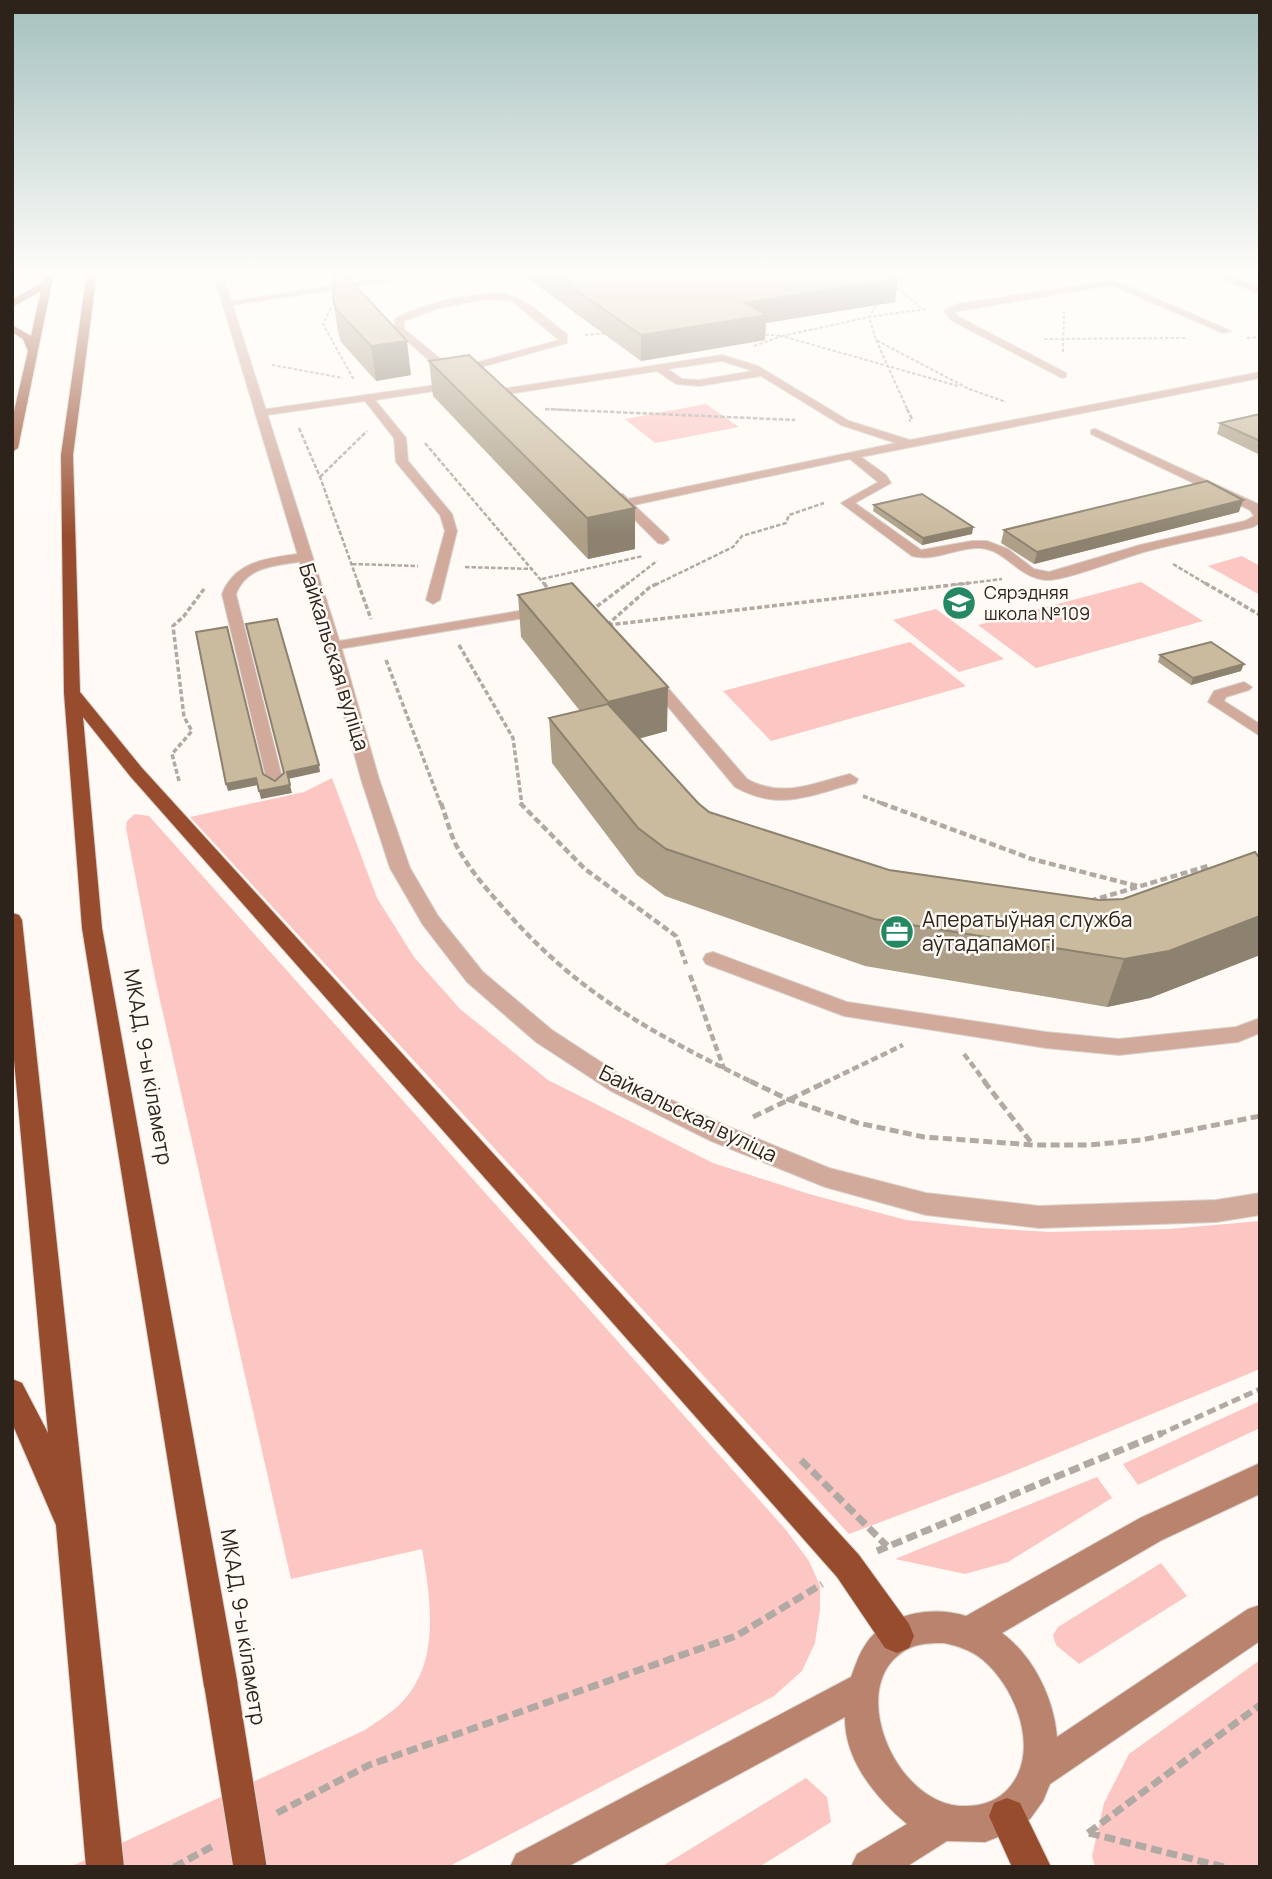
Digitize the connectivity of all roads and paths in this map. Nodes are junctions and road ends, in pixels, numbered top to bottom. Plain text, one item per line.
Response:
1 (30, 360) edge
2 (80, 360) edge
3 (244, 360) edge
4 (343, 360) edge
5 (436, 360) edge
6 (498, 360) edge
7 (711, 360) edge
8 (730, 360) edge
9 (866, 360) edge
10 (885, 360) edge
11 (913, 360) edge
12 (1033, 360) edge
13 (272, 365) dead end
14 (888, 366) junction
15 (659, 368) junction
16 (452, 372) junction
17 (762, 373) junction
18 (1062, 374) dead end
19 (1260, 375) edge
20 (354, 380) edge
21 (475, 383) edge
22 (450, 386) junction
23 (968, 389) junction
24 (368, 398) junction
25 (516, 408) joint
26 (290, 409) junction
27 (260, 413) junction
28 (1046, 416) junction
29 (845, 423) junction
30 (1096, 432) dead end
31 (419, 436) dead end
32 (889, 437) junction
33 (912, 444) junction
34 (12, 448) edge
35 (852, 455) junction
36 (606, 486) edge
37 (827, 502) dead end
38 (626, 503) junction
39 (1260, 517) edge
40 (663, 540) joint
41 (1145, 548) junction
42 (673, 549) junction
43 (304, 557) junction
44 (240, 573) junction
45 (1034, 576) junction
46 (542, 579) junction
47 (433, 600) dead end
48 (563, 609) junction
49 (588, 614) joint
50 (1260, 615) edge
51 (447, 626) junction
52 (377, 638) junction
53 (333, 646) junction
54 (641, 665) edge
55 (1244, 688) dead end
56 (72, 694) junction
57 (1260, 731) edge
58 (850, 779) dead end
59 (275, 781) edge
60 (830, 783) junction
61 (182, 791) dead end
62 (1208, 866) edge
63 (1138, 887) junction
64 (1088, 901) edge
65 (12, 919) edge
66 (713, 960) dead end
67 (1260, 1024) edge
68 (942, 1026) junction
69 (724, 1069) junction
70 (787, 1099) junction
71 (1260, 1115) edge
72 (720, 1134) junction
73 (1034, 1145) junction
74 (1260, 1204) edge
75 (1260, 1389) edge
76 (12, 1393) edge
77 (800, 1458) dead end
78 (1260, 1478) edge
79 (74, 1538) junction
80 (887, 1546) junction
81 (848, 1566) junction
82 (1260, 1621) edge
83 (969, 1633) junction
84 (897, 1636) junction
85 (861, 1690) junction
86 (1260, 1705) edge
87 (1037, 1772) junction
88 (271, 1816) dead end
89 (1007, 1816) junction
90 (942, 1825) junction
91 (223, 1841) dead end
92 (105, 1867) edge
93 (174, 1867) edge
94 (250, 1867) edge
95 (529, 1867) edge
96 (870, 1867) edge
97 (1032, 1867) edge
98 (1224, 1867) edge

1 - 34 highway
2 - 56 highway, МКАД, 9-ы кіламетр
3 - 27 street, Байкальская вуліца
4 - 20 path
5 - 16 lane
6 - 16 lane
7 - 15 lane
8 - 17 lane
9 - 14 path
10 - 14 path
11 - 23 path
12 - 18 lane
13 - 26 path
14 - 23 path
14 - 32 path
15 - 17 lane
15 - 25 lane
16 - 22 lane
17 - 29 lane
19 - 28 lane
21 - 22 lane
22 - 24 lane
23 - 28 path
24 - 26 lane
24 - 47 lane
25 - 29 path
26 - 27 lane
26 - 52 path
27 - 43 street, Байкальская вуліца
28 - 33 lane
29 - 32 lane
30 - 39 lane
31 - 46 path
32 - 33 lane
33 - 35 lane
35 - 38 lane
35 - 45 lane
36 - 38 lane
37 - 45 path
38 - 40 lane
39 - 41 lane
40 - 42 path
41 - 45 lane
41 - 50 path
42 - 46 path
42 - 49 path
43 - 44 lane
43 - 53 street, Байкальская вуліца
44 - 59 lane
44 - 61 path
46 - 48 path
48 - 49 lane
48 - 51 lane
51 - 52 lane
51 - 69 path
52 - 53 lane
52 - 69 path
53 - 72 street, Байкальская вуліца
54 - 60 lane
55 - 57 lane
56 - 81 highway
56 - 94 highway, МКАД, 9-ы кіламетр, bridge
58 - 60 lane
60 - 63 path
62 - 63 path
63 - 64 path
65 - 79 highway
66 - 68 lane
67 - 68 lane
68 - 70 path
68 - 73 path
69 - 70 path
70 - 72 path
70 - 73 path
71 - 73 path
72 - 74 street, Байкальская вуліца
75 - 80 path
76 - 79 highway
77 - 80 path
78 - 83 main road
79 - 92 highway
80 - 81 path
81 - 84 highway
81 - 88 path
82 - 87 main road
83 - 84 main road
83 - 87 main road
84 - 85 main road
85 - 90 main road
85 - 95 main road
86 - 98 path
87 - 89 main road
89 - 90 main road
89 - 97 highway
90 - 96 main road
91 - 93 path

